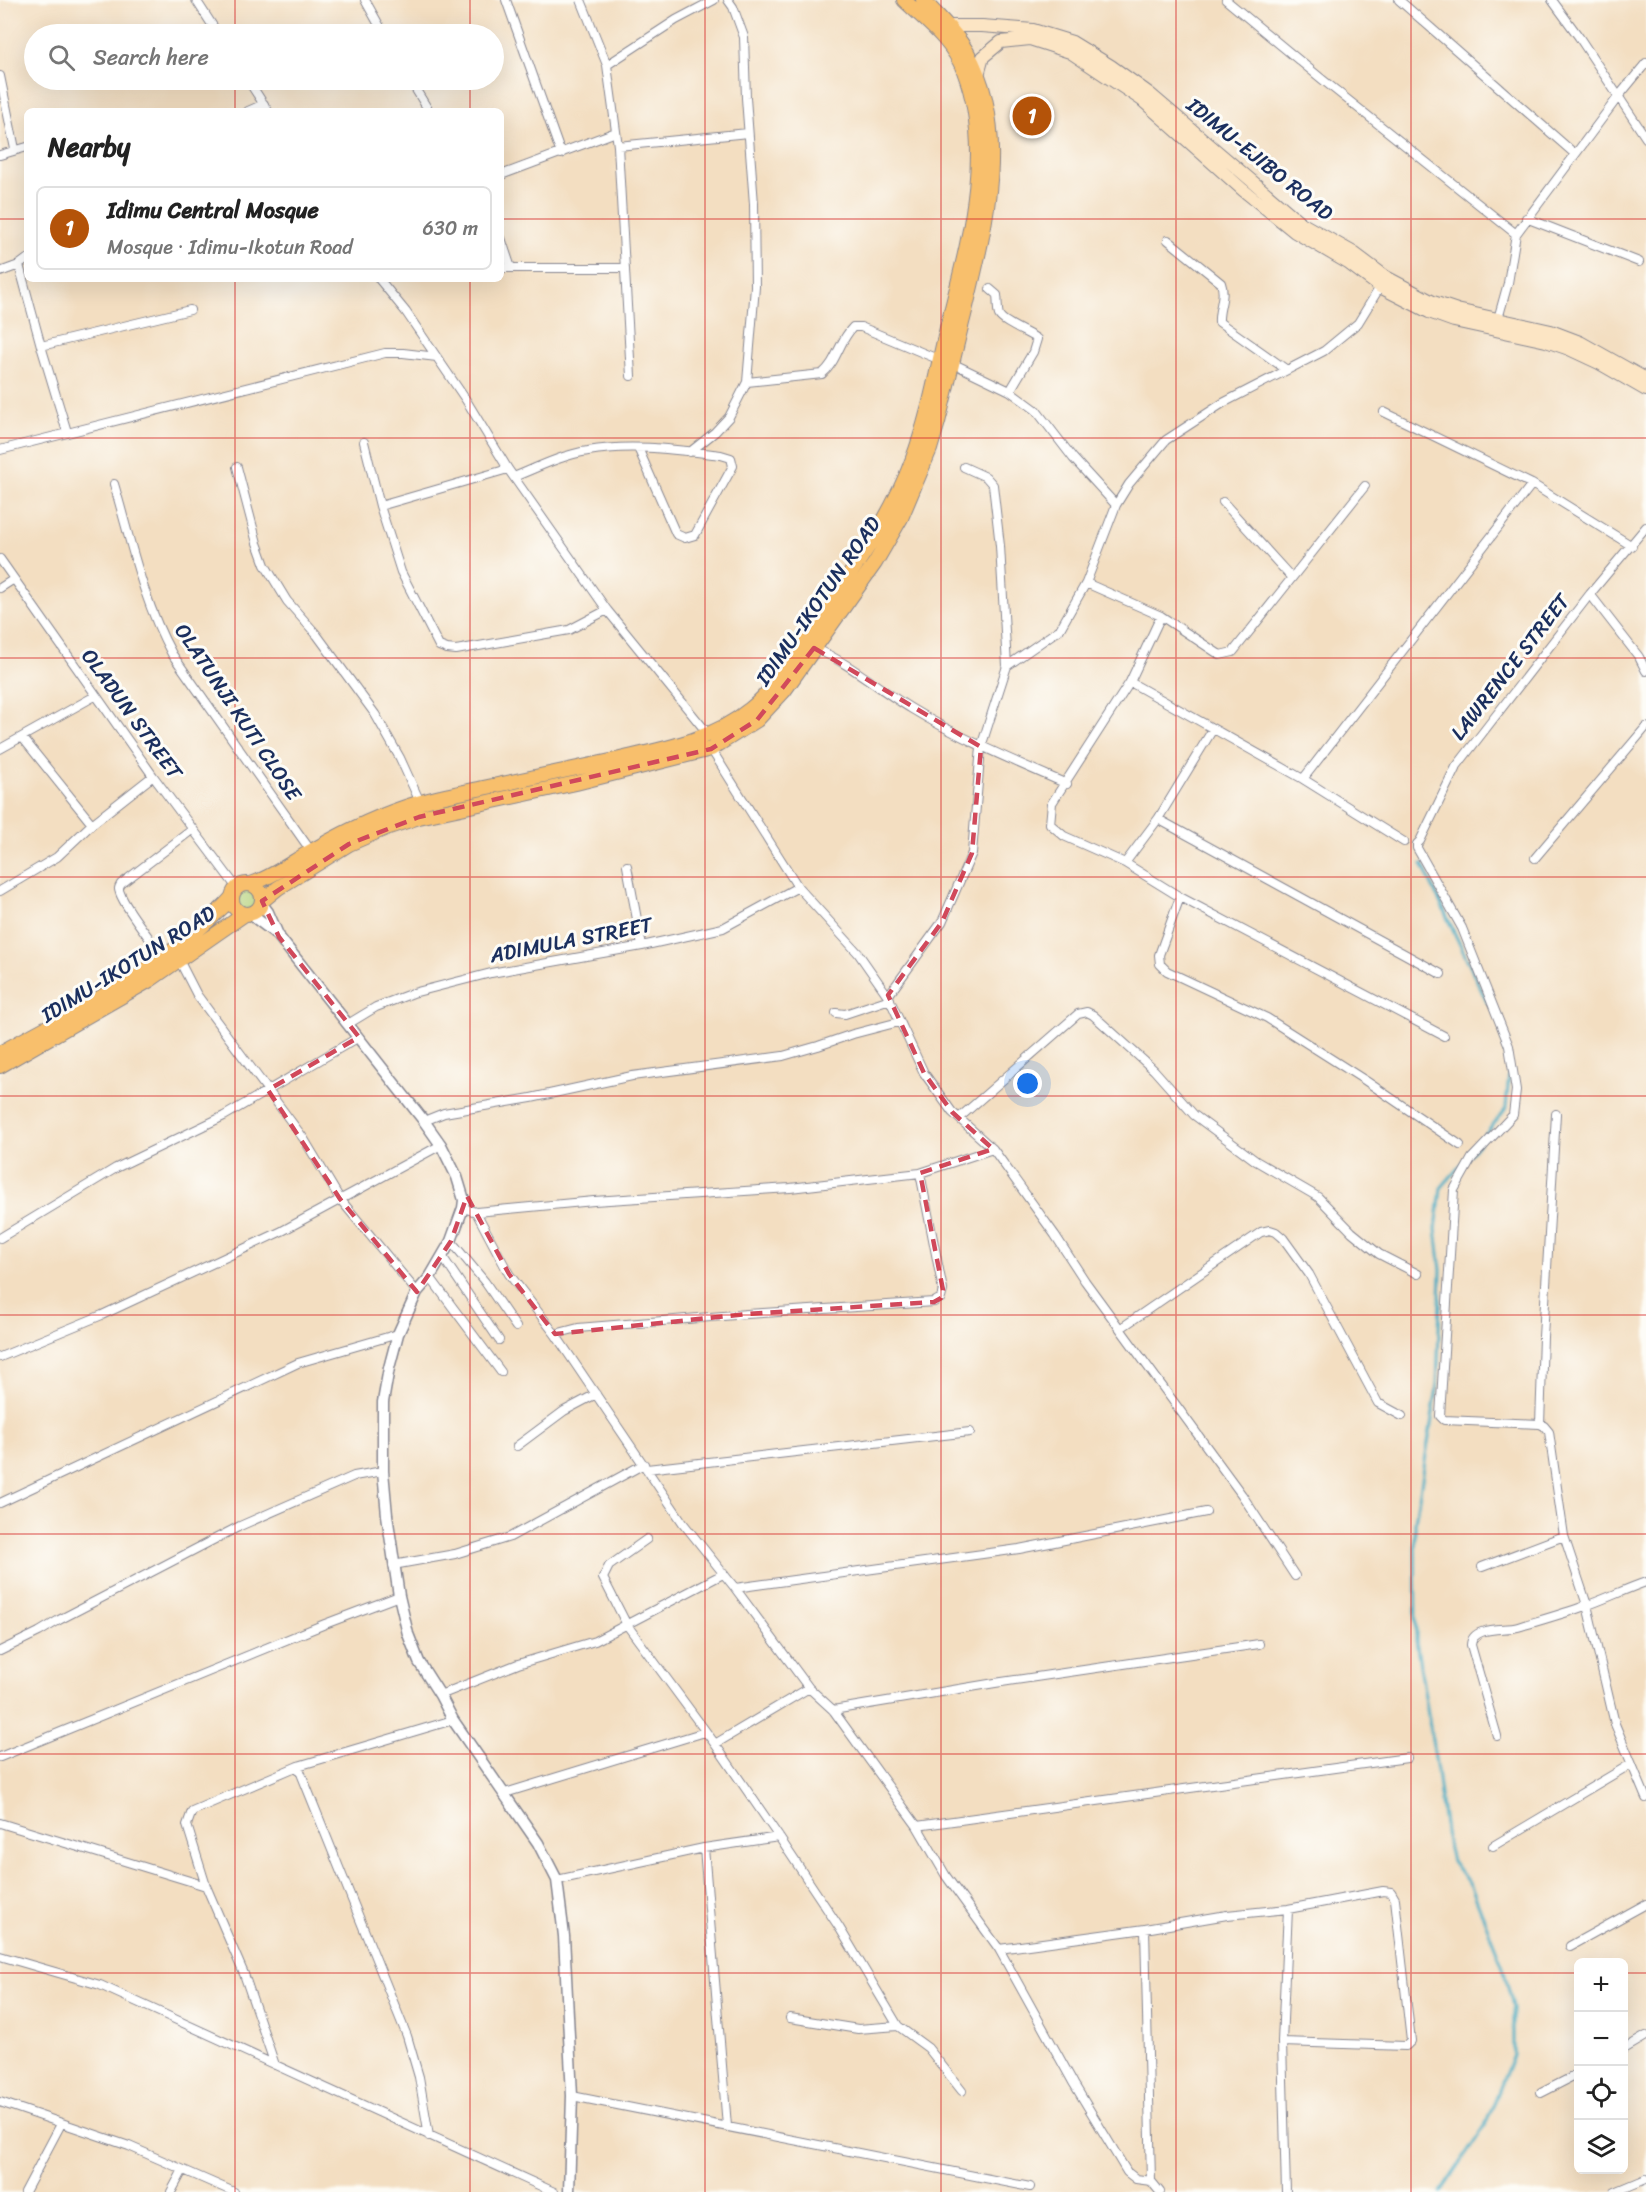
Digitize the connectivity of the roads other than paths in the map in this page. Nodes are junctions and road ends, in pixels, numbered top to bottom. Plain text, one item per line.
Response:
1 (196, 0) edge
2 (365, 0) edge
3 (506, 0) edge
4 (581, 0) edge
5 (714, 0) edge
6 (728, 0) edge
7 (904, 0) edge
8 (923, 0) edge
9 (1226, 0) edge
10 (1399, 0) edge
11 (1552, 0) edge
12 (212, 24) edge
13 (378, 24) edge
14 (947, 26) junction
15 (1646, 63) edge
16 (607, 65) junction
17 (978, 75) junction
18 (0, 76) edge
19 (254, 90) edge
20 (416, 90) edge
21 (1618, 97) junction
22 (266, 108) edge
23 (427, 108) edge
24 (616, 132) junction
25 (748, 133) junction
26 (1646, 138) edge
27 (618, 146) junction
28 (24, 148) edge
29 (15, 149) junction
30 (0, 154) edge
31 (561, 154) junction
32 (1575, 154) junction
33 (504, 174) edge
34 (1526, 218) junction
35 (1516, 234) junction
36 (1168, 240) dead end
37 (504, 247) edge
38 (23, 262) edge
39 (1639, 262) dead end
40 (511, 267) junction
41 (504, 268) edge
42 (625, 268) junction
43 (0, 272) edge
44 (27, 282) edge
45 (382, 282) edge
46 (1380, 287) junction
47 (990, 289) dead end
48 (190, 310) dead end
49 (1498, 319) junction
50 (41, 346) junction
51 (437, 357) junction
52 (946, 362) junction
53 (1287, 370) junction
54 (631, 376) dead end
55 (1646, 379) edge
56 (747, 382) junction
57 (1646, 390) edge
58 (1010, 391) junction
59 (1384, 412) dead end
60 (67, 432) junction
61 (364, 442) dead end
62 (638, 448) junction
63 (0, 450) edge
64 (690, 452) junction
65 (237, 467) dead end
66 (964, 467) dead end
67 (508, 469) junction
68 (514, 477) junction
69 (114, 484) dead end
70 (1532, 484) junction
71 (1365, 486) dead end
72 (1223, 502) dead end
73 (1116, 505) junction
74 (380, 506) junction
75 (1646, 527) edge
76 (1632, 546) junction
77 (0, 559) edge
78 (1291, 577) junction
79 (14, 579) junction
80 (1086, 583) junction
81 (0, 588) edge
82 (1590, 594) junction
83 (607, 610) junction
84 (1161, 616) junction
85 (814, 648) junction
86 (1007, 666) junction
87 (1646, 671) edge
88 (1130, 682) junction
89 (95, 696) junction
90 (1646, 727) edge
91 (1213, 729) junction
92 (22, 736) junction
93 (710, 742) junction
94 (981, 747) junction
95 (0, 749) edge
96 (153, 776) junction
97 (1303, 779) junction
98 (1066, 784) junction
99 (420, 802) junction
100 (1158, 819) junction
101 (92, 824) junction
102 (193, 829) junction
103 (1404, 842) dead end
104 (311, 851) junction
105 (1535, 858) dead end
106 (1125, 863) junction
107 (627, 866) dead end
108 (251, 884) junction
109 (798, 887) junction
110 (0, 891) edge
111 (235, 892) junction
112 (1180, 897) junction
113 (262, 903) junction
114 (248, 914) junction
115 (279, 937) junction
116 (642, 946) junction
117 (163, 957) junction
118 (179, 960) junction
119 (1441, 974) dead end
120 (889, 997) junction
121 (836, 1013) dead end
122 (898, 1022) junction
123 (348, 1024) junction
124 (1444, 1036) dead end
125 (359, 1037) junction
126 (0, 1053) edge
127 (0, 1066) edge
128 (268, 1090) junction
129 (1556, 1114) dead end
130 (959, 1118) junction
131 (424, 1121) junction
132 (441, 1145) junction
133 (1460, 1145) dead end
134 (993, 1149) junction
135 (920, 1173) junction
136 (340, 1199) junction
137 (463, 1208) junction
138 (476, 1212) junction
139 (0, 1238) edge
140 (450, 1241) junction
141 (442, 1256) junction
142 (1418, 1274) dead end
143 (430, 1277) junction
144 (417, 1292) junction
145 (516, 1327) dead end
146 (1121, 1328) junction
147 (398, 1334) junction
148 (555, 1334) junction
149 (499, 1340) dead end
150 (0, 1357) edge
151 (501, 1372) dead end
152 (596, 1394) junction
153 (1402, 1416) dead end
154 (1540, 1424) junction
155 (969, 1432) dead end
156 (517, 1446) dead end
157 (645, 1466) junction
158 (383, 1471) junction
159 (0, 1503) edge
160 (1206, 1512) dead end
161 (1564, 1536) junction
162 (647, 1539) dead end
163 (393, 1564) junction
164 (1482, 1567) dead end
165 (723, 1574) junction
166 (1295, 1575) dead end
167 (1646, 1582) edge
168 (735, 1588) junction
169 (399, 1596) junction
170 (1587, 1605) junction
171 (627, 1625) junction
172 (1259, 1644) dead end
173 (0, 1651) edge
174 (809, 1688) junction
175 (440, 1695) junction
176 (832, 1710) junction
177 (453, 1720) junction
178 (705, 1732) junction
179 (1497, 1736) dead end
180 (715, 1744) junction
181 (0, 1757) edge
182 (1407, 1758) dead end
183 (1630, 1764) junction
184 (298, 1766) junction
185 (505, 1793) junction
186 (1646, 1798) edge
187 (0, 1822) edge
188 (917, 1826) junction
189 (779, 1837) junction
190 (1493, 1846) dead end
191 (704, 1848) junction
192 (557, 1880) junction
193 (206, 1886) junction
194 (1646, 1904) edge
195 (1288, 1909) junction
196 (1145, 1929) junction
197 (1570, 1946) dead end
198 (999, 1949) junction
199 (0, 1956) edge
200 (790, 2018) dead end
201 (898, 2026) junction
202 (1646, 2036) edge
203 (1282, 2042) junction
204 (1628, 2046) edge
205 (275, 2065) junction
206 (1574, 2076) edge
207 (962, 2091) dead end
208 (1541, 2093) dead end
209 (572, 2096) junction
210 (0, 2102) edge
211 (61, 2124) junction
212 (727, 2126) junction
213 (429, 2136) junction
214 (183, 2170) junction
215 (1646, 2179) edge
216 (1150, 2181) junction
217 (1030, 2187) dead end
218 (25, 2192) edge
219 (171, 2192) edge
220 (234, 2192) edge
221 (554, 2192) edge
222 (569, 2192) edge
223 (1160, 2192) edge
224 (1286, 2192) edge
225 (1615, 2192) edge

1 - 12 street
2 - 13 street
3 - 31 street
4 - 16 street
5 - 16 street
6 - 25 street
7 - 52 main road, IDIMU-IKOTUN ROAD
8 - 14 main road, IDIMU-IKOTUN ROAD
9 - 35 street
10 - 32 street
11 - 21 street
14 - 17 main road, IDIMU-IKOTUN ROAD
14 - 49 main road, IDIMU-EJIBO ROAD
15 - 21 street
16 - 24 street
17 - 46 main road, IDIMU-EJIBO ROAD
17 - 52 main road, IDIMU-IKOTUN ROAD
18 - 29 street
19 - 22 street
20 - 23 street
21 - 26 street
21 - 32 street
24 - 27 street
24 - 31 street
25 - 27 street
25 - 56 street
27 - 42 street
28 - 29 street
29 - 30 street
31 - 33 street
32 - 34 street
34 - 35 street
34 - 39 street
35 - 49 street
36 - 53 street
37 - 40 street
38 - 43 street
40 - 41 street
40 - 42 street
42 - 54 street
44 - 50 street
45 - 51 street
46 - 53 street
46 - 57 main road, IDIMU-EJIBO ROAD
47 - 58 street
48 - 50 street
49 - 55 main road, IDIMU-EJIBO ROAD
50 - 60 street
51 - 60 street
51 - 67 street
52 - 56 street
52 - 58 street
52 - 85 main road, IDIMU-IKOTUN ROAD
52 - 93 main road, IDIMU-IKOTUN ROAD
53 - 73 street
56 - 64 street
58 - 73 street
59 - 70 street
60 - 63 street
61 - 74 street
62 - 64 street
62 - 64 street
62 - 68 street
65 - 99 street
66 - 86 street
67 - 68 street
67 - 74 street
68 - 83 street
69 - 104 street, OLATUNJI KUTI CLOSE
70 - 76 street
70 - 97 street
71 - 78 street
72 - 78 street
73 - 80 street
74 - 83 street
75 - 76 street, LAWRENCE STREET
76 - 82 street, LAWRENCE STREET
77 - 79 street, OLADUN STREET
78 - 84 street
79 - 81 street
79 - 89 street, OLADUN STREET
80 - 84 street
80 - 86 street
82 - 87 street
82 - 154 street, LAWRENCE STREET
83 - 93 street
84 - 88 street
85 - 93 main road, IDIMU-IKOTUN ROAD
85 - 94 street
86 - 94 street
88 - 91 street
88 - 98 street
89 - 92 street
89 - 96 street, OLADUN STREET
90 - 105 street
91 - 97 street
91 - 100 street
92 - 95 street
92 - 101 street
93 - 99 main road, IDIMU-IKOTUN ROAD
93 - 109 street
93 - 113 main road, IDIMU-IKOTUN ROAD
94 - 98 street
94 - 120 street
96 - 101 street
96 - 102 street, OLADUN STREET
97 - 103 street
98 - 106 street
99 - 104 main road, IDIMU-IKOTUN ROAD
100 - 106 street
100 - 119 street
101 - 110 street
102 - 111 street, OLADUN STREET
102 - 117 street
104 - 108 main road, IDIMU-IKOTUN ROAD
106 - 112 street
107 - 116 street
108 - 111 main road
108 - 113 main road
109 - 116 street, ADIMULA STREET
109 - 120 street
111 - 114 main road
111 - 117 main road, IDIMU-IKOTUN ROAD
112 - 124 street
112 - 133 street
113 - 114 main road
113 - 115 street
114 - 115 street
114 - 118 main road, IDIMU-IKOTUN ROAD
115 - 123 street
116 - 123 street, ADIMULA STREET
117 - 126 main road, IDIMU-IKOTUN ROAD
118 - 127 main road, IDIMU-IKOTUN ROAD
118 - 128 street
120 - 121 street
120 - 122 street
122 - 130 street
122 - 131 street
123 - 125 street
125 - 128 street
125 - 131 street
128 - 136 street
128 - 139 street
129 - 154 street
130 - 134 street
130 - 142 street
131 - 132 street
132 - 136 street
132 - 137 street
134 - 135 street
134 - 146 street
135 - 138 street
135 - 148 street
136 - 144 street
136 - 150 street
137 - 138 street
137 - 140 street
138 - 148 street
140 - 141 street
140 - 145 street
141 - 143 street
141 - 149 street
143 - 144 street
143 - 151 street
144 - 147 street
146 - 153 street
146 - 166 street
147 - 158 street
147 - 159 street
148 - 152 street
152 - 156 street
152 - 157 street
154 - 161 street
155 - 157 street
157 - 163 street
157 - 165 street
158 - 163 street
158 - 173 street
160 - 168 street
161 - 164 street
161 - 170 street
162 - 171 street
163 - 169 street
165 - 168 street
165 - 171 street
167 - 170 street
168 - 174 street
169 - 175 street
169 - 181 street
170 - 179 street
170 - 183 street
171 - 175 street
171 - 178 street
172 - 176 street
174 - 176 street
174 - 180 street
175 - 177 street
176 - 188 street
177 - 184 street
177 - 185 street
178 - 180 street
178 - 185 street
180 - 189 street
182 - 188 street
183 - 186 street
183 - 190 street
184 - 193 street
184 - 213 street
185 - 192 street
187 - 193 street
188 - 198 street
189 - 191 street
189 - 201 street
191 - 192 street
191 - 212 street
192 - 209 street
193 - 205 street
194 - 197 street
195 - 196 street
195 - 203 street
195 - 203 street
196 - 198 street
196 - 216 street
198 - 216 street
199 - 205 street
200 - 201 street
201 - 207 street
202 - 204 street
203 - 224 street
205 - 213 street
206 - 208 street
209 - 212 street
209 - 222 street
210 - 211 street
211 - 214 street
211 - 218 street
212 - 217 street
213 - 221 street
214 - 219 street
214 - 220 street
215 - 225 street
216 - 223 street

